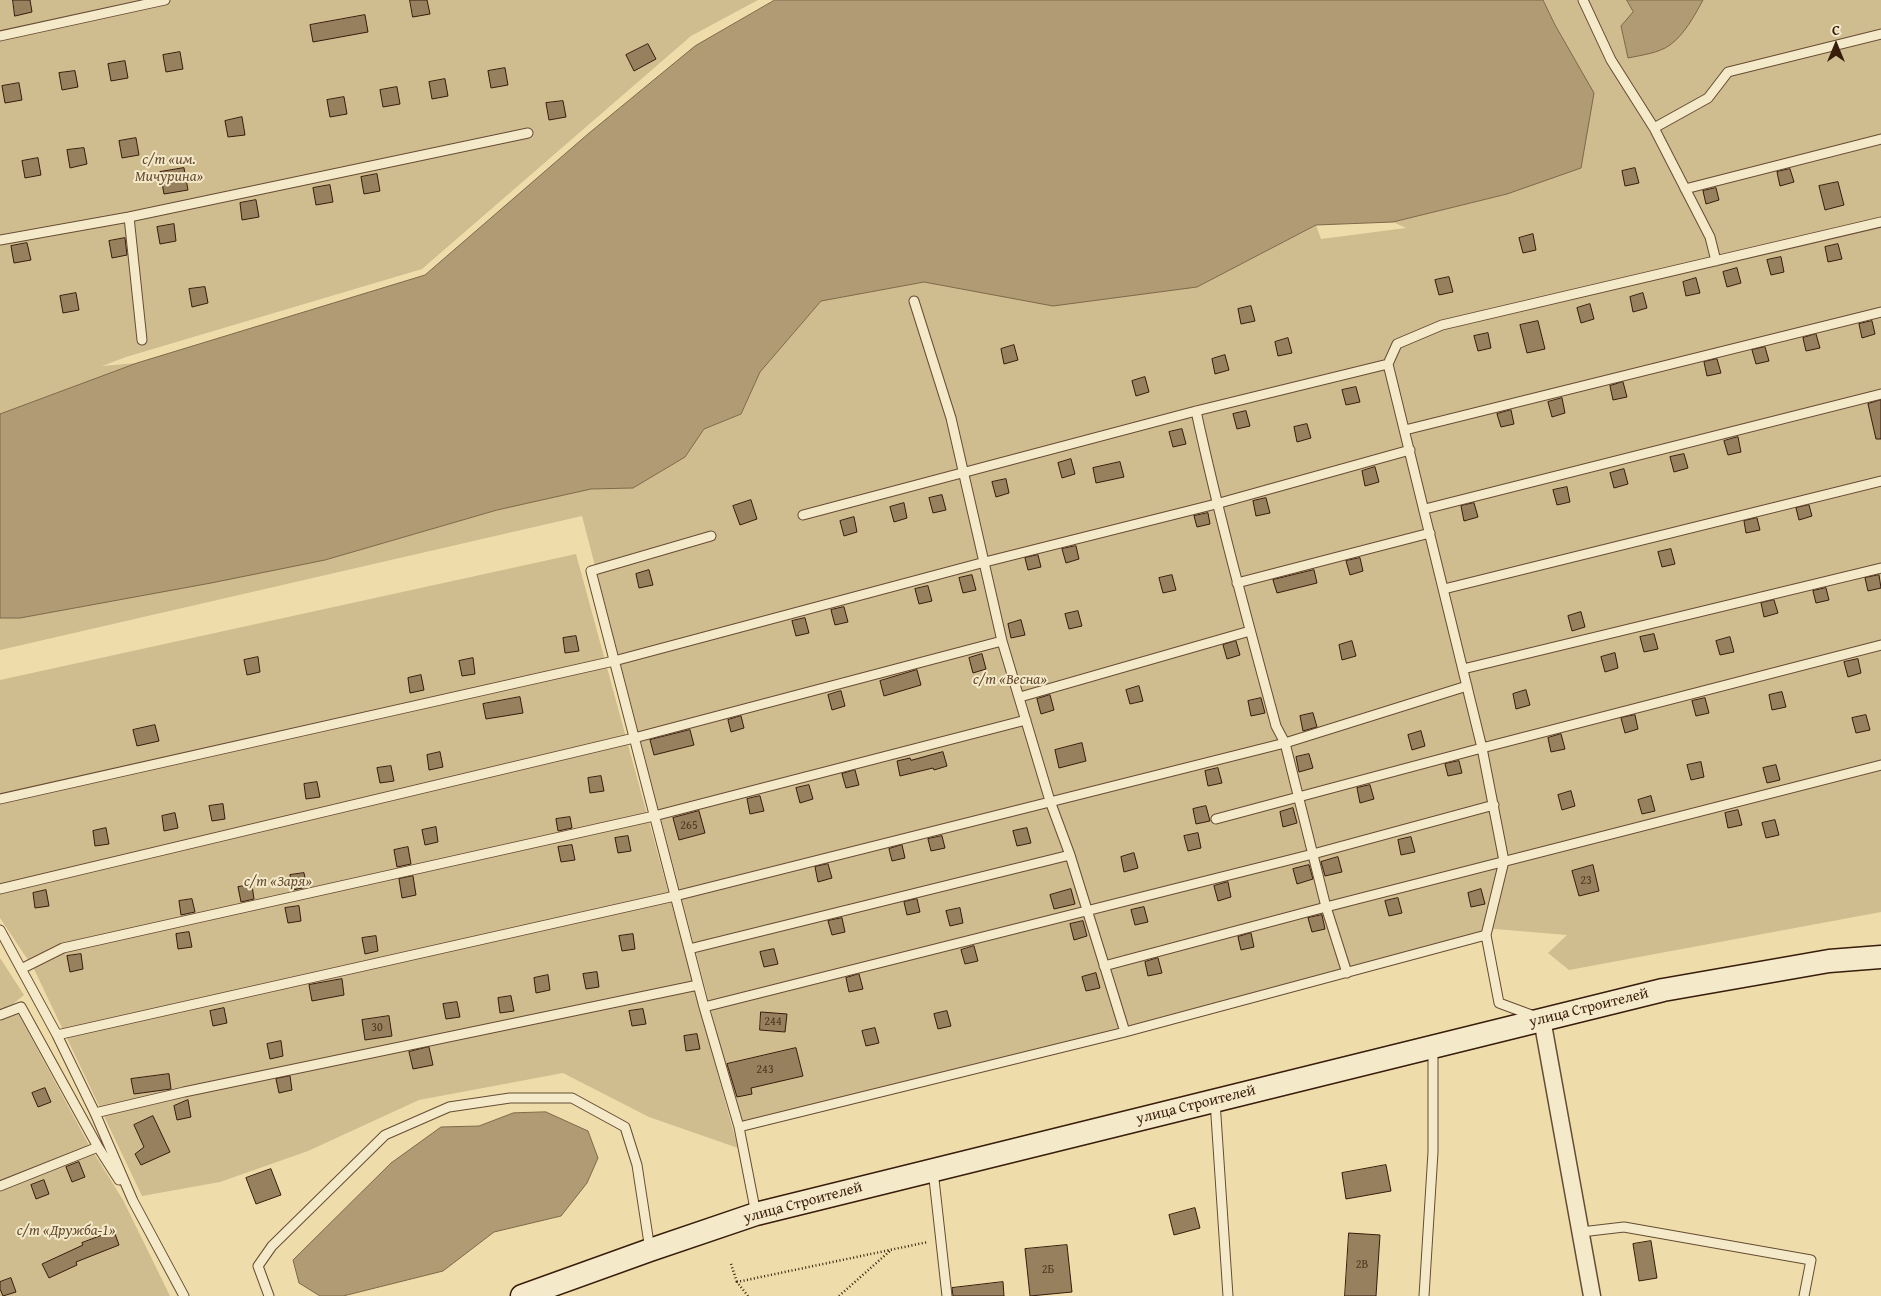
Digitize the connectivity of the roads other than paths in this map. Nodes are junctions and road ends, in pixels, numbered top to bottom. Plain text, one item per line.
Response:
1 (165, 0) edge
2 (1583, 0) edge
3 (1881, 34) edge
4 (0, 36) edge
5 (1654, 128) junction
6 (528, 132) dead end
7 (1881, 139) edge
8 (1685, 189) junction
9 (129, 217) junction
10 (1881, 222) edge
11 (0, 240) edge
12 (1716, 261) junction
13 (914, 301) dead end
14 (1881, 312) edge
15 (142, 340) dead end
16 (1388, 364) junction
17 (1881, 394) edge
18 (1196, 411) junction
19 (1406, 430) junction
20 (1410, 450) junction
21 (963, 472) junction
22 (1881, 481) edge
23 (1216, 504) junction
24 (1425, 509) junction
25 (803, 515) dead end
26 (1430, 533) junction
27 (711, 536) dead end
28 (985, 562) junction
29 (1881, 568) edge
30 (1237, 583) junction
31 (1444, 588) junction
32 (1250, 631) junction
33 (1002, 641) junction
34 (1881, 645) edge
35 (614, 661) junction
36 (1463, 669) junction
37 (1467, 686) junction
38 (1020, 697) junction
39 (1026, 720) junction
40 (634, 738) junction
41 (1285, 743) junction
42 (1482, 748) junction
43 (1881, 765) edge
44 (1299, 796) junction
45 (0, 799) edge
46 (1050, 801) junction
47 (1494, 805) junction
48 (654, 816) junction
49 (1216, 819) dead end
50 (1313, 854) junction
51 (1070, 855) junction
52 (1504, 861) junction
53 (0, 889) edge
54 (675, 896) junction
55 (1326, 907) junction
56 (1087, 911) junction
57 (0, 930) edge
58 (1486, 935) junction
59 (689, 949) junction
60 (1881, 957) edge
61 (1104, 966) junction
62 (21, 969) junction
63 (1347, 973) junction
64 (698, 985) junction
65 (704, 1008) junction
66 (0, 1015) edge
67 (1542, 1019) junction
68 (1125, 1032) junction
69 (57, 1035) junction
70 (1433, 1046) junction
71 (1215, 1100) junction
72 (95, 1113) junction
73 (739, 1127) junction
74 (98, 1147) junction
75 (934, 1170) junction
76 (0, 1186) edge
77 (133, 1201) junction
78 (756, 1214) junction
79 (1581, 1232) junction
80 (650, 1250) junction
81 (184, 1296) edge
82 (269, 1296) edge
83 (522, 1296) edge
84 (947, 1296) edge
85 (1228, 1296) edge
86 (1424, 1296) edge
87 (1592, 1296) edge
88 (1804, 1296) edge

1 - 4 lane
2 - 5 lane
3 - 5 lane
5 - 8 lane
6 - 9 lane
7 - 8 lane
8 - 12 lane
9 - 11 lane
9 - 15 lane
10 - 12 lane
12 - 16 lane
13 - 21 lane
14 - 19 lane
16 - 18 lane
16 - 19 lane
17 - 24 lane
18 - 21 lane
18 - 23 lane
19 - 20 lane
20 - 23 lane
20 - 24 lane
21 - 25 lane
21 - 28 lane
22 - 31 lane
23 - 28 lane
23 - 30 lane
24 - 26 lane
26 - 30 lane
26 - 31 lane
27 - 35 lane
28 - 33 lane
28 - 35 lane
29 - 36 lane
30 - 32 lane
31 - 36 lane
32 - 38 lane
32 - 41 lane
33 - 38 lane
33 - 40 lane
34 - 42 lane
35 - 40 lane
35 - 45 lane
36 - 37 lane
37 - 41 lane
37 - 42 lane
38 - 39 lane
39 - 46 lane
39 - 48 lane
40 - 48 lane
40 - 53 lane
41 - 44 lane
41 - 46 lane
42 - 44 lane
42 - 47 lane
43 - 52 lane
44 - 49 lane
44 - 50 lane
46 - 51 lane
46 - 54 lane
47 - 50 lane
47 - 52 lane
48 - 54 lane
48 - 62 lane
50 - 55 lane
50 - 56 lane
51 - 56 lane
51 - 59 lane
52 - 55 lane
52 - 58 lane
54 - 59 lane
54 - 69 lane
55 - 61 lane
55 - 63 lane
56 - 61 lane
56 - 65 lane
57 - 62 lane
58 - 63 lane
58 - 67 lane
59 - 64 lane
60 - 67 main road, улица Строителей
61 - 68 lane
62 - 69 lane
63 - 68 lane
64 - 65 lane
64 - 72 lane
65 - 73 lane
66 - 74 lane
67 - 70 main road, улица Строителей
67 - 79 street
68 - 73 lane
69 - 72 lane
70 - 71 main road, улица Строителей
70 - 86 lane
71 - 75 main road, улица Строителей
71 - 85 lane
72 - 77 lane
73 - 78 lane
74 - 76 lane
74 - 77 lane
75 - 78 main road, улица Строителей
75 - 84 lane
77 - 81 lane
78 - 80 main road, улица Строителей
79 - 87 street
79 - 88 lane
80 - 82 lane
80 - 83 main road, улица Строителей

